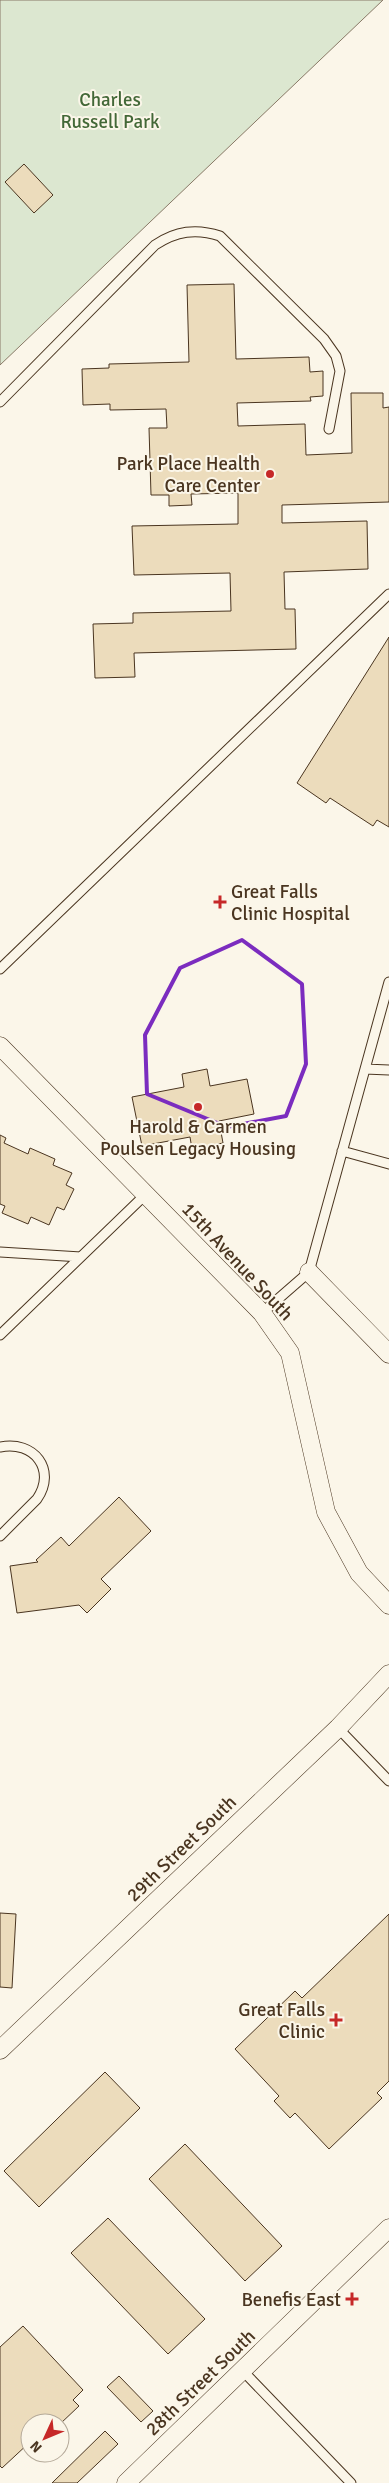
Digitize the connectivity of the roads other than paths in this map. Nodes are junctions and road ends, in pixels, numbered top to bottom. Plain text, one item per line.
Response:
1 (0, 402) edge
2 (329, 429) dead end
3 (389, 594) edge
4 (0, 969) edge
5 (389, 982) edge
6 (0, 1046) edge
7 (365, 1069) junction
8 (389, 1070) edge
9 (342, 1151) junction
10 (389, 1164) edge
11 (146, 1194) junction
12 (0, 1252) edge
13 (81, 1257) junction
14 (309, 1272) junction
15 (262, 1313) junction
16 (0, 1335) edge
17 (389, 1354) edge
18 (0, 1447) edge
19 (0, 1536) edge
20 (389, 1605) edge
21 (389, 1674) edge
22 (338, 1728) junction
23 (389, 1781) edge
24 (0, 2050) edge
25 (389, 2228) edge
26 (242, 2370) junction
27 (128, 2482) edge
28 (351, 2483) edge

1 - 2 lane
3 - 4 lane
5 - 7 lane
6 - 11 street, 15th Avenue South
7 - 8 lane
7 - 9 lane
9 - 10 lane
9 - 14 lane
11 - 13 lane
11 - 15 street, 15th Avenue South
12 - 13 lane
13 - 16 lane
14 - 15 lane
14 - 17 street
15 - 20 street, 15th Avenue South
18 - 19 lane
21 - 22 street, 29th Street South
22 - 23 lane
22 - 24 street, 29th Street South
25 - 26 street, 28th Street South
26 - 27 street, 28th Street South
26 - 28 lane

